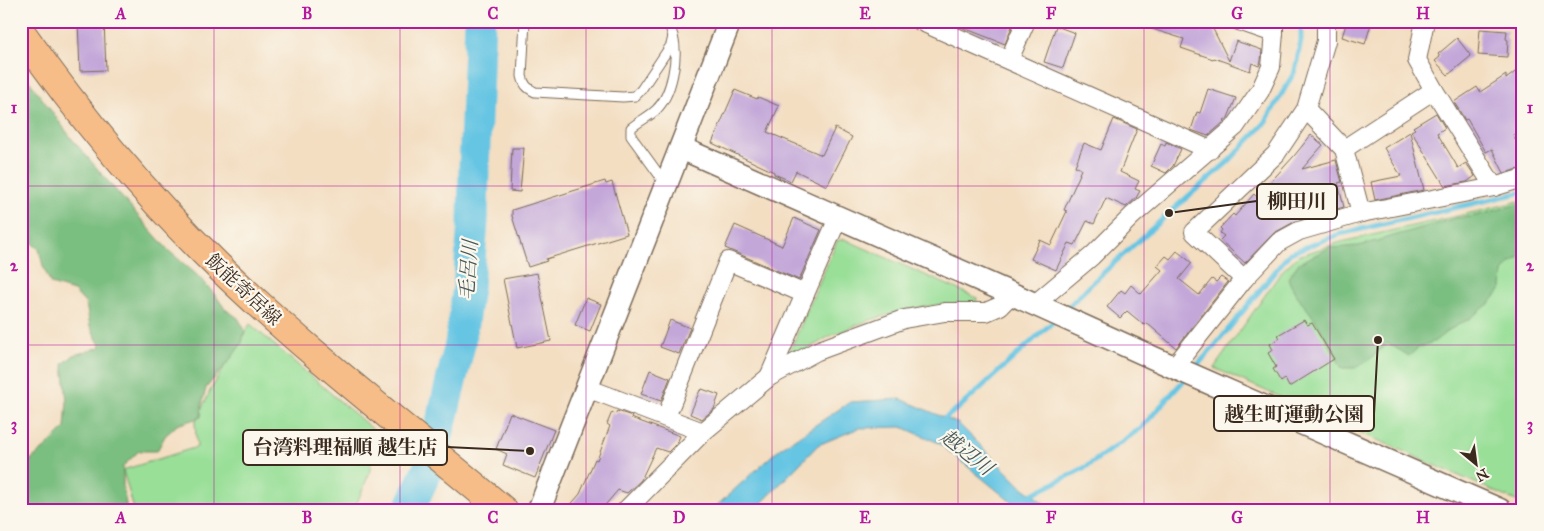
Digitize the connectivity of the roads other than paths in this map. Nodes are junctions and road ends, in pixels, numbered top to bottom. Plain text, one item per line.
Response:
1 (526, 21) edge
2 (668, 21) edge
3 (730, 21) edge
4 (920, 21) edge
5 (1026, 21) edge
6 (1239, 21) edge
7 (1326, 21) edge
8 (1425, 21) edge
9 (1274, 27) edge
10 (21, 32) edge
11 (673, 36) junction
12 (1009, 60) junction
13 (1434, 90) junction
14 (1306, 109) junction
15 (680, 148) junction
16 (1344, 149) junction
17 (1210, 150) junction
18 (1523, 178) edge
19 (666, 185) junction
20 (1494, 187) junction
21 (1361, 213) junction
22 (838, 218) junction
23 (1244, 279) junction
24 (805, 294) junction
25 (1012, 294) junction
26 (1038, 306) junction
27 (1176, 368) junction
28 (770, 377) junction
29 (587, 388) junction
30 (666, 417) junction
31 (703, 432) junction
32 (503, 510) edge
33 (539, 510) edge
34 (626, 510) edge
35 (1500, 510) edge

1 - 11 lane
2 - 11 lane
3 - 15 street
4 - 12 street
5 - 12 street
6 - 9 street
7 - 14 street
8 - 13 street
9 - 17 street
10 - 32 main road, 飯能寄居線
11 - 19 lane
12 - 17 street
13 - 16 street
13 - 20 street
14 - 16 street
14 - 23 street
15 - 19 street
15 - 22 street
16 - 21 street
17 - 26 street
18 - 20 street
19 - 29 street
20 - 21 street
21 - 23 street
22 - 24 street
22 - 25 street
23 - 27 street
24 - 28 street
24 - 30 street
25 - 26 street
25 - 28 street
26 - 27 street
27 - 35 street
28 - 31 street
29 - 30 street
29 - 33 street
30 - 31 street
31 - 34 street

